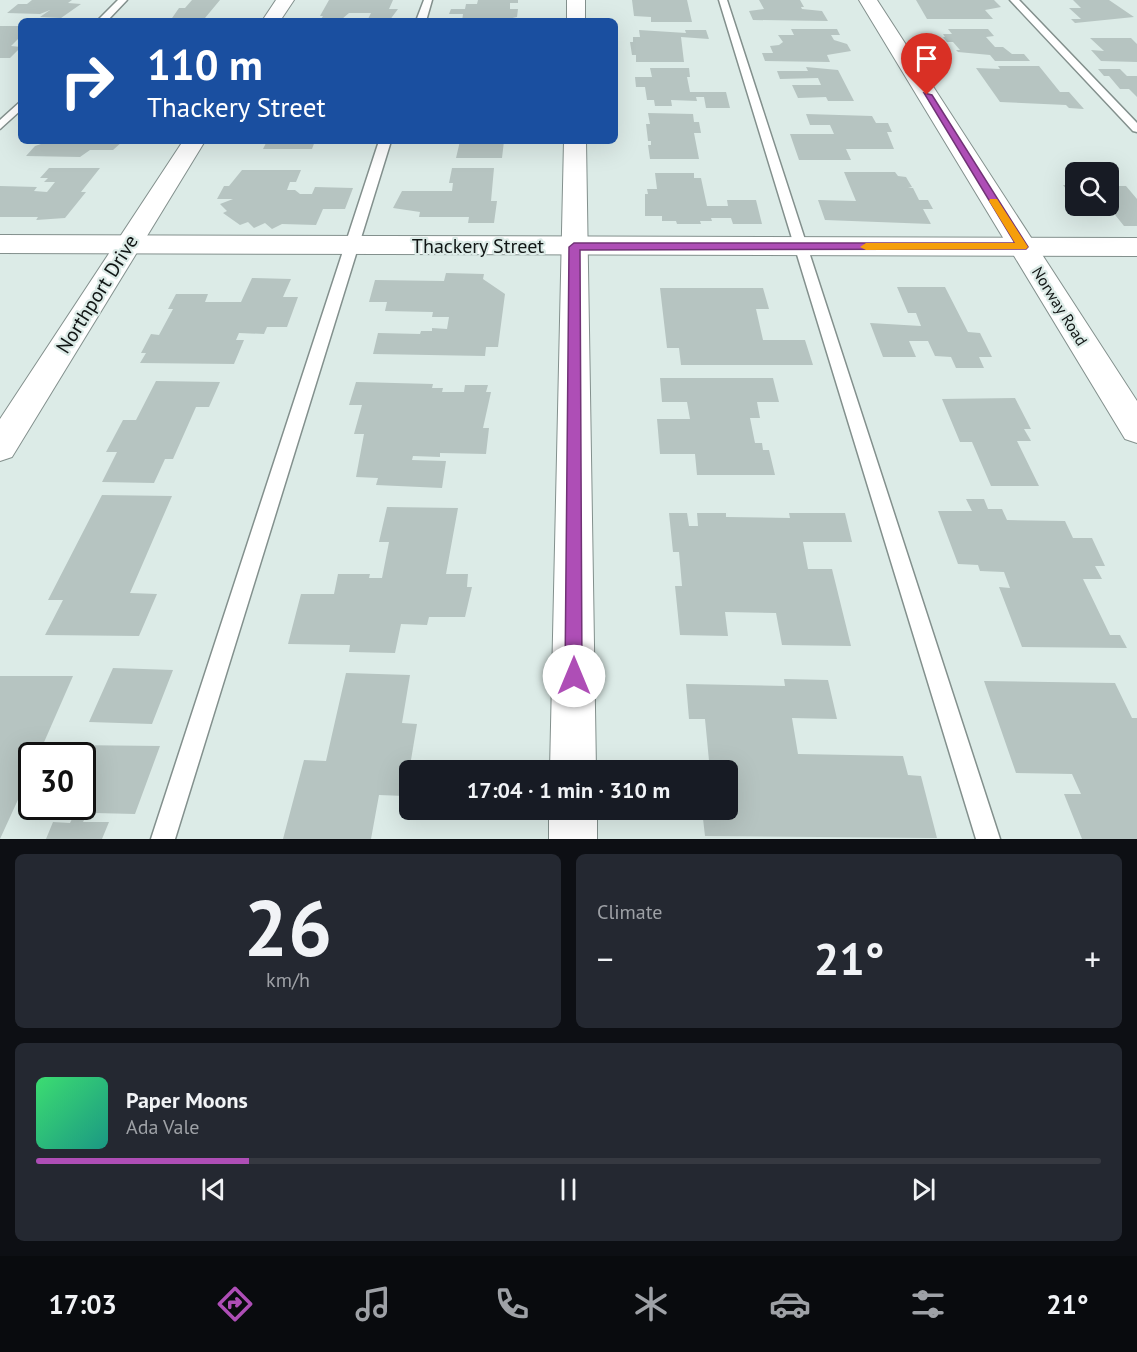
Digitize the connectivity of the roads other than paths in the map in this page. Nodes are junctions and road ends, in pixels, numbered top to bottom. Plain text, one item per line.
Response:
1 (123, 0) edge
2 (285, 0) edge
3 (428, 0) edge
4 (576, 0) edge
5 (723, 0) edge
6 (868, 0) edge
7 (1014, 0) edge
8 (105, 18) edge
9 (273, 18) edge
10 (422, 18) edge
11 (576, 18) edge
12 (18, 107) edge
13 (0, 126) edge
14 (1137, 129) edge
15 (192, 144) edge
16 (384, 144) edge
17 (575, 144) edge
18 (0, 244) edge
19 (129, 244) junction
20 (353, 246) junction
21 (574, 247) junction
22 (801, 247) junction
23 (1023, 247) junction
24 (1137, 247) edge
25 (1137, 429) edge
26 (0, 447) edge
27 (573, 760) edge
28 (573, 820) edge
29 (163, 839) edge
30 (573, 839) edge
31 (988, 839) edge

1 - 8 lane
2 - 9 street
3 - 10 lane
4 - 11 street
5 - 22 lane
6 - 23 street, Norway Road
7 - 14 lane
12 - 13 lane
15 - 19 street, Northport Drive
16 - 20 lane
17 - 21 street
18 - 19 street, Thackery Street
19 - 20 street, Thackery Street
19 - 26 street, Northport Drive
20 - 21 street, Thackery Street
20 - 29 lane
21 - 22 street, Thackery Street
21 - 27 street
22 - 23 street, Thackery Street
22 - 31 lane
23 - 24 street, Thackery Street
23 - 25 street, Norway Road
28 - 30 street

